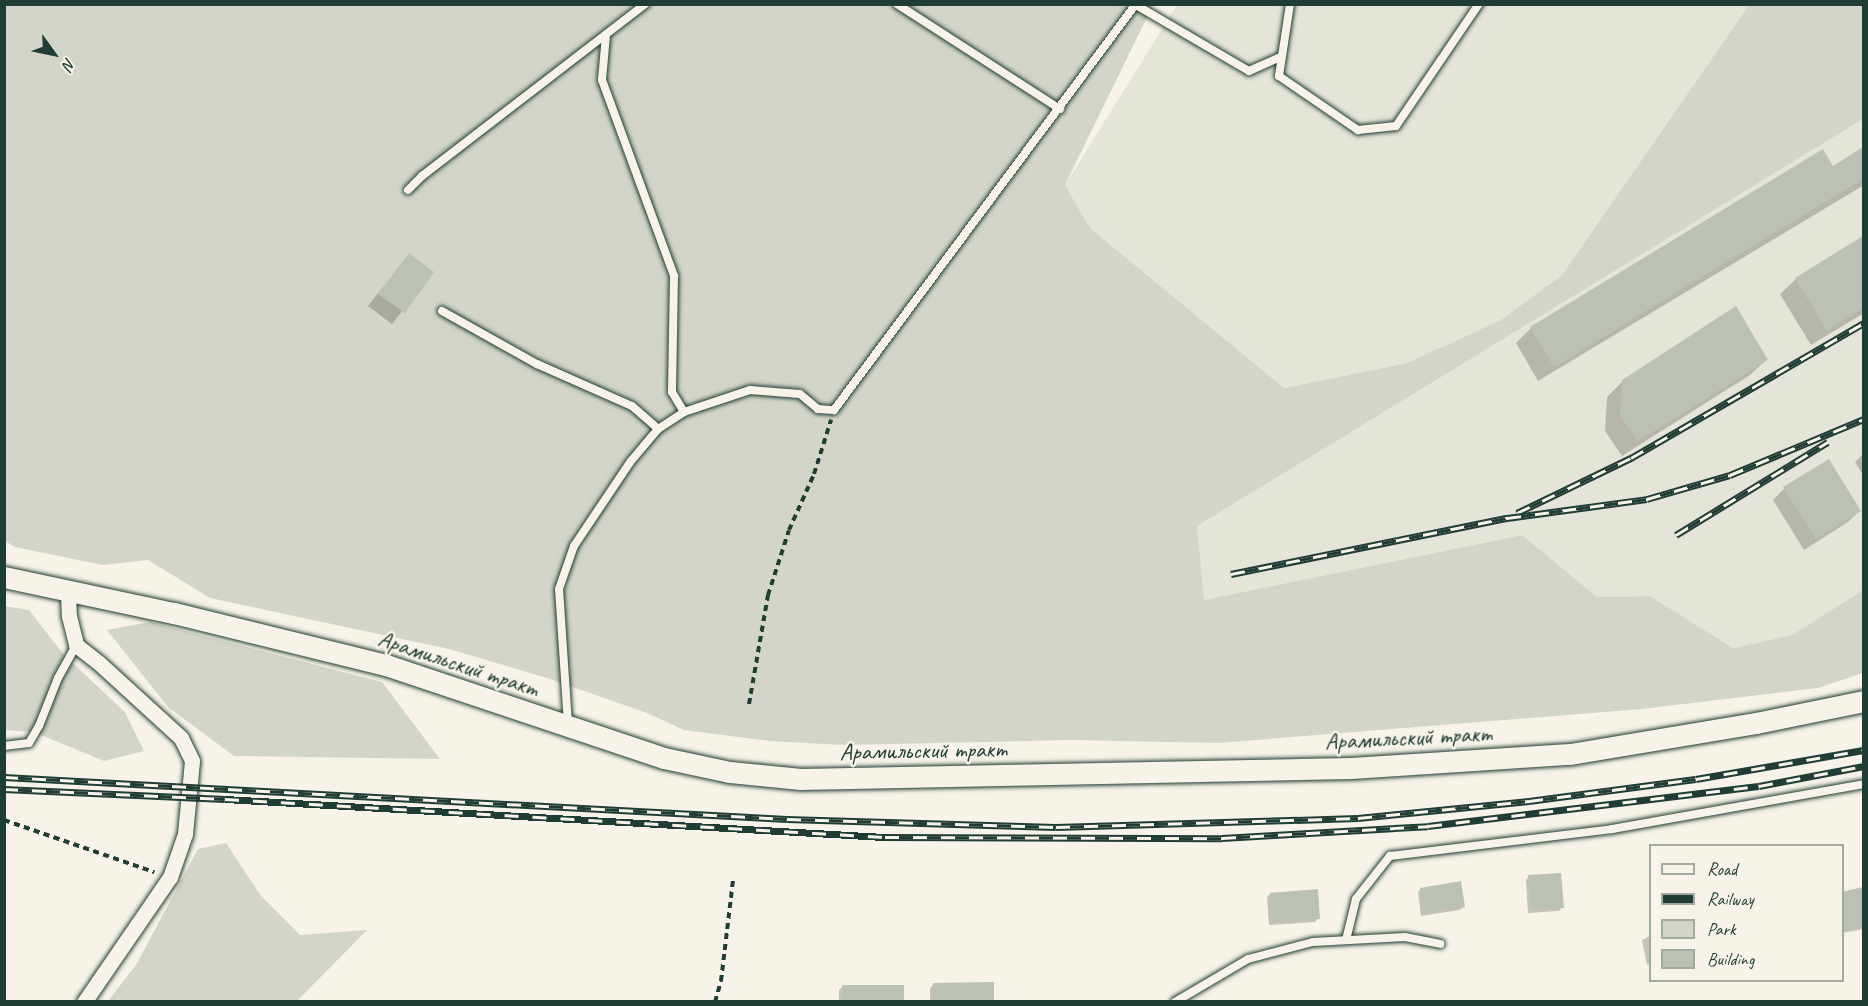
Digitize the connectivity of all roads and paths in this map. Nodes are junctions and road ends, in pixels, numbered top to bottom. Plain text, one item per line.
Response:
1 (645, 4) edge
2 (897, 4) edge
3 (1290, 4) edge
4 (1479, 4) edge
5 (1136, 5) edge
6 (606, 35) junction
7 (1282, 56) junction
8 (1060, 109) junction
9 (408, 190) dead end
10 (442, 311) dead end
11 (834, 410) junction
12 (684, 412) junction
13 (658, 429) junction
14 (4, 577) edge
15 (69, 591) junction
16 (76, 645) junction
17 (1863, 701) edge
18 (749, 704) dead end
19 (568, 727) junction
20 (4, 746) edge
21 (1863, 784) edge
22 (4, 820) edge
23 (171, 877) junction
24 (733, 880) dead end
25 (1346, 940) junction
26 (1440, 944) dead end
27 (84, 1002) edge
28 (715, 1002) edge
29 (1175, 1002) edge

1 - 6 lane
2 - 8 lane
3 - 7 lane
4 - 7 lane
5 - 7 lane
5 - 8 lane
6 - 9 lane
6 - 12 lane
8 - 11 lane
10 - 13 lane
11 - 12 lane
11 - 18 path
12 - 13 lane
13 - 19 lane
14 - 15 main road, Арамильский тракт
15 - 16 street
15 - 19 main road, Арамильский тракт
16 - 20 lane
16 - 23 street
17 - 19 main road, Арамильский тракт
21 - 25 lane
22 - 23 path
23 - 27 street
24 - 28 path
25 - 26 lane
25 - 29 lane

